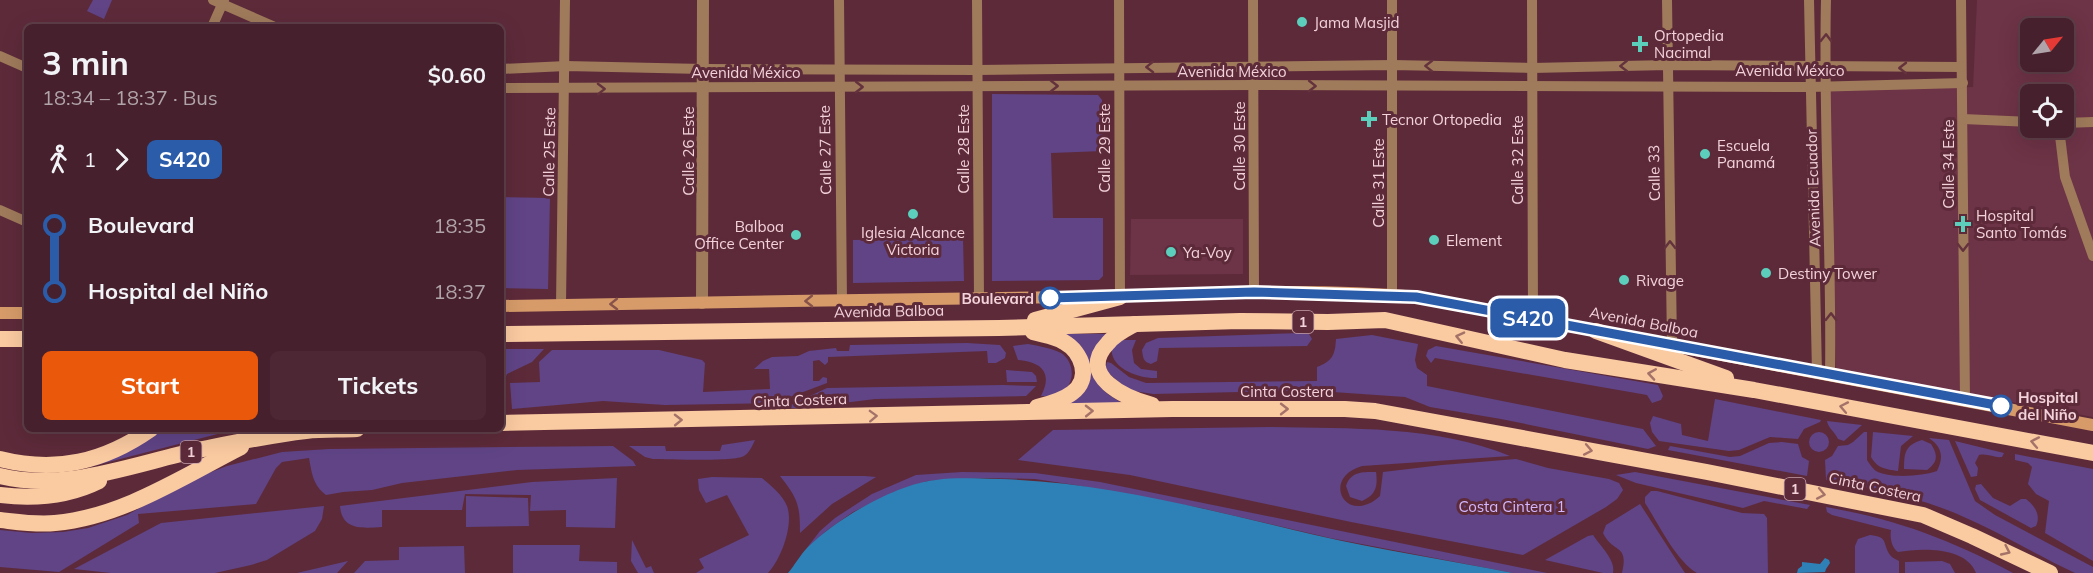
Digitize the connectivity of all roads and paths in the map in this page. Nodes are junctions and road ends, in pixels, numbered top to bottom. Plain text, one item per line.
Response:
1 (703, 0) edge
2 (839, 0) edge
3 (976, 0) edge
4 (1119, 0) edge
5 (1253, 0) edge
6 (1392, 0) edge
7 (1532, 0) edge
8 (1667, 0) edge
9 (1809, 0) edge
10 (1826, 0) edge
11 (1961, 0) edge
12 (220, 1) edge
13 (562, 2) edge
14 (213, 24) edge
15 (269, 24) edge
16 (0, 56) edge
17 (1393, 65) junction
18 (1668, 65) junction
19 (566, 66) junction
20 (1254, 66) junction
21 (24, 67) edge
22 (1809, 67) junction
23 (1119, 68) junction
24 (1532, 68) junction
25 (1825, 68) junction
26 (1961, 68) junction
27 (504, 69) edge
28 (703, 69) junction
29 (840, 69) junction
30 (977, 70) junction
31 (1963, 83) junction
32 (1254, 85) junction
33 (1668, 85) junction
34 (978, 86) junction
35 (1532, 86) junction
36 (1825, 86) junction
37 (703, 87) junction
38 (839, 87) junction
39 (1119, 87) junction
40 (1393, 87) junction
41 (1810, 87) junction
42 (504, 88) edge
43 (565, 89) junction
44 (1962, 119) junction
45 (2020, 122) edge
46 (2093, 122) edge
47 (2074, 123) edge
48 (2060, 138) edge
49 (0, 210) edge
50 (24, 221) edge
51 (2093, 256) edge
52 (1254, 292) junction
53 (1392, 295) junction
54 (1120, 297) junction
55 (979, 299) junction
56 (842, 300) junction
57 (702, 303) junction
58 (561, 305) junction
59 (504, 306) edge
60 (0, 313) edge
61 (24, 313) edge
62 (1533, 319) junction
63 (1136, 323) junction
64 (1011, 327) junction
65 (1596, 331) junction
66 (504, 334) edge
67 (0, 339) edge
68 (24, 339) edge
69 (1672, 345) junction
70 (1817, 373) junction
71 (1830, 375) junction
72 (1754, 390) junction
73 (1965, 400) junction
74 (1172, 409) junction
75 (1022, 412) junction
76 (504, 418) edge
77 (531, 422) junction
78 (504, 423) edge
79 (2093, 425) edge
80 (146, 432) edge
81 (300, 432) edge
82 (256, 439) junction
83 (2093, 453) edge
84 (0, 459) edge
85 (127, 467) junction
86 (0, 476) edge
87 (0, 495) edge
88 (0, 520) edge
89 (2050, 573) edge

1 - 28 street, Calle 26 Este
2 - 29 street, Calle 27 Este
3 - 30 street, Calle 28 Este
4 - 23 street, Calle 29 Este
5 - 20 street, Calle 30 Este
6 - 17 street, Calle 31 Este
7 - 24 street, Calle 32 Este
8 - 18 street, Calle 33
9 - 22 street, Avenida Ecuador
25 -> 10 street, Avenida Ecuador
11 - 26 street, Calle 34 Este
12 - 14 street
12 - 15 street
13 - 19 street, Calle 25 Este
16 - 21 street
17 - 20 street, Avenida México
24 -> 17 street, Avenida México
17 - 40 street, Calle 31 Este
18 - 22 street, Avenida México
18 -> 24 street, Avenida México
18 - 33 street, Calle 33
19 - 27 street, Avenida México
19 - 28 street, Avenida México
19 - 43 street, Calle 25 Este
20 -> 23 street, Avenida México
20 - 32 street, Calle 30 Este
22 - 25 street, Avenida México
22 - 41 street, Avenida Ecuador
23 - 30 street, Avenida México
23 - 39 street, Calle 29 Este
24 - 35 street, Calle 32 Este
26 -> 25 street, Avenida México
25 - 36 street, Avenida Ecuador
26 - 31 street, Calle 34 Este
28 - 29 street, Avenida México
28 - 37 street, Calle 26 Este
29 - 30 street, Avenida México
29 - 38 street, Calle 27 Este
30 - 34 street, Calle 28 Este
31 - 36 street, Avenida México
31 - 44 street, Calle 34 Este
32 - 39 street, Avenida México
32 -> 40 street, Avenida México
32 - 52 street, Calle 30 Este
33 - 35 street, Avenida México
33 - 41 street, Avenida México
69 -> 33 street, Calle 33
38 -> 34 street, Avenida México
34 -> 39 street, Avenida México
34 - 55 street, Calle 28 Este
35 - 40 street, Avenida México
35 - 62 street, Calle 32 Este
36 - 41 street, Avenida México
71 -> 36 street, Avenida Ecuador
37 - 38 street, Avenida México
43 -> 37 street, Avenida México
37 - 57 street, Calle 26 Este
38 - 56 street, Calle 27 Este
39 - 54 street, Calle 29 Este
40 - 53 street, Calle 31 Este
41 - 70 street, Avenida Ecuador
42 - 43 street, Avenida México
43 - 58 street, Calle 25 Este
44 - 45 street
44 -> 73 street, Calle 34 Este
46 - 47 street
48 - 51 street
49 - 50 street
52 - 53 main road, Avenida Balboa / 1
52 - 54 main road, Avenida Balboa / 1
53 - 62 main road, Avenida Balboa / 1
54 - 55 main road, Avenida Balboa / 1
54 - 64 highway
55 - 56 main road, Avenida Balboa / 1
56 -> 57 main road, Avenida Balboa / 1
57 -> 58 main road, Avenida Balboa / 1
58 - 59 main road, Avenida Balboa / 1
60 - 61 main road
62 - 65 main road, Avenida Balboa / 1
63 - 64 highway, Avenida Balboa / 1
72 -> 63 highway, Avenida Balboa / 1
63 - 74 highway
64 - 66 highway, Avenida Balboa / 1
64 - 75 highway
65 - 69 main road, Avenida Balboa / 1
65 - 72 highway
67 - 68 highway
69 - 70 main road, Avenida Balboa / 1
70 - 71 main road, Avenida Balboa / 1
71 - 73 main road, Avenida Balboa / 1
83 -> 72 highway, Avenida Balboa / 1
73 - 79 main road, Avenida Balboa / 1
75 -> 74 highway, Cinta Costera / 1
74 -> 89 highway, Cinta Costera / 1
77 -> 75 highway, Cinta Costera / 1
76 - 77 highway
77 - 78 highway, Cinta Costera / 1
80 - 84 highway
81 - 82 highway, 1
82 - 85 highway, 1
82 - 88 highway
85 - 86 highway, 1
85 - 87 highway

